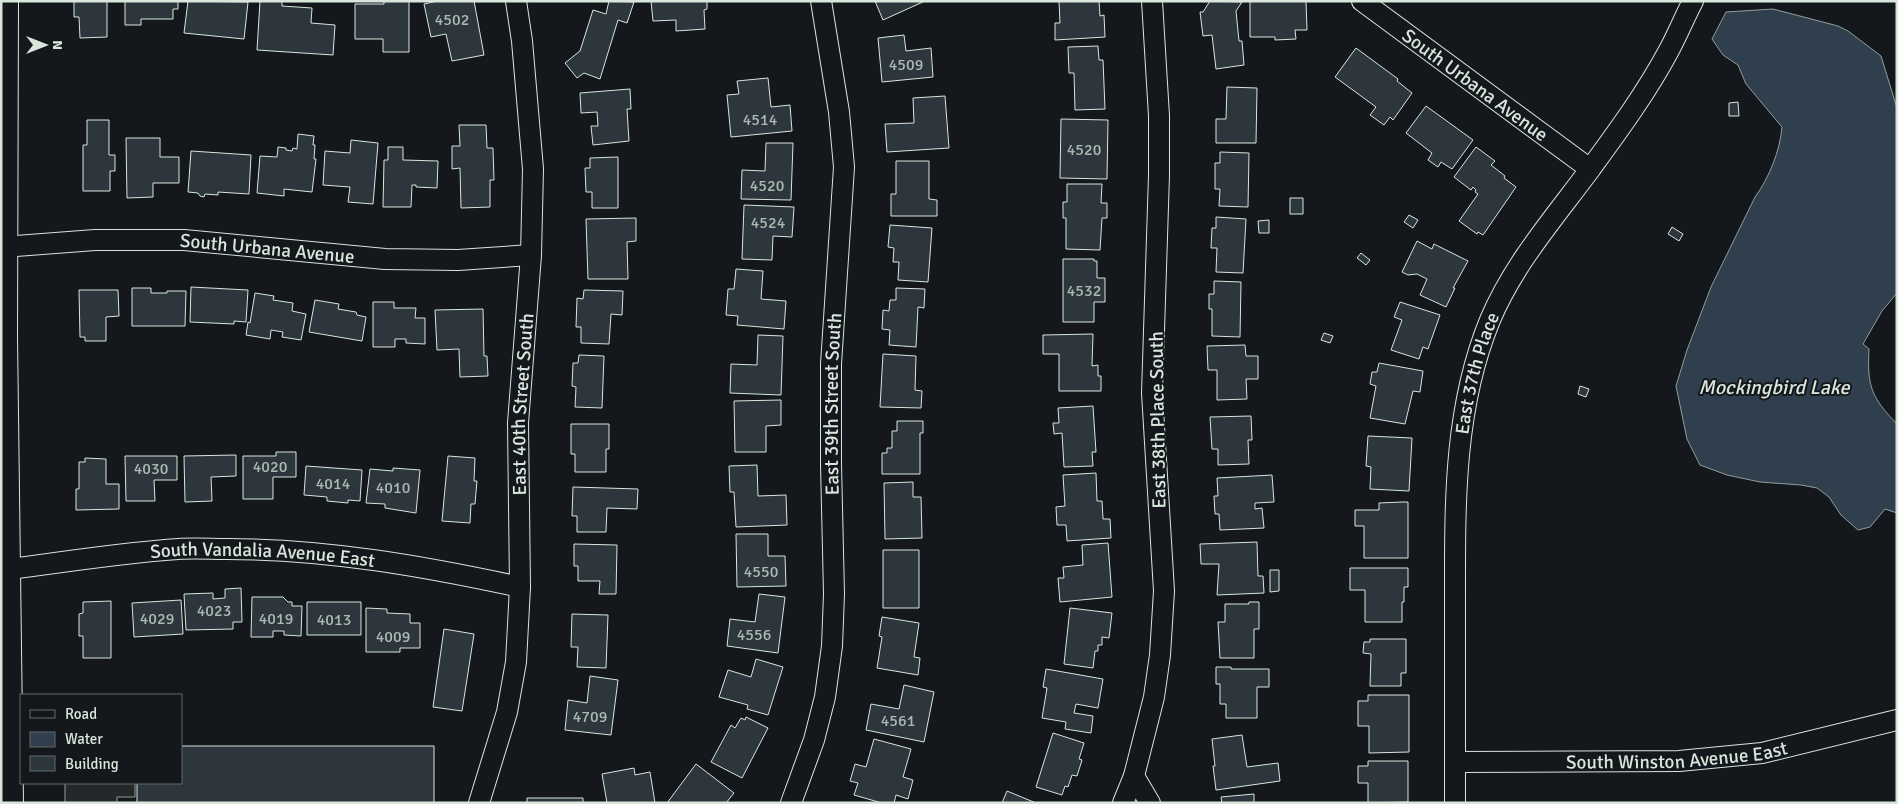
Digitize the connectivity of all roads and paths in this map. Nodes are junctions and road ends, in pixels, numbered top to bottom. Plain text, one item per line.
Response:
1 (4, 1) edge
2 (516, 1) edge
3 (821, 1) edge
4 (1152, 1) edge
5 (1362, 1) edge
6 (1693, 1) edge
7 (1590, 169) junction
8 (3, 247) junction
9 (531, 255) junction
10 (5, 570) junction
11 (520, 587) junction
12 (1897, 720) edge
13 (1455, 762) junction
14 (1134, 776) junction
15 (9, 803) edge
16 (478, 803) edge
17 (791, 803) edge
18 (1123, 803) edge
19 (1150, 803) edge
20 (1455, 803) edge

1 - 8 main road
2 - 9 street, East 40th Street South
3 - 17 street, East 39th Street South
4 - 14 street, East 38th Place South
5 - 7 street, South Urbana Avenue
6 - 7 street, East 37th Place
7 - 13 street, East 37th Place
8 - 9 street, South Urbana Avenue
8 - 10 main road
9 - 11 street, East 40th Street South
10 - 11 street, South Vandalia Avenue East
10 - 15 main road
11 - 16 street, East 40th Street South
12 - 13 street, South Winston Avenue East
13 - 20 street, East 37th Place
14 - 18 street, East 38th Place South
14 - 19 street

